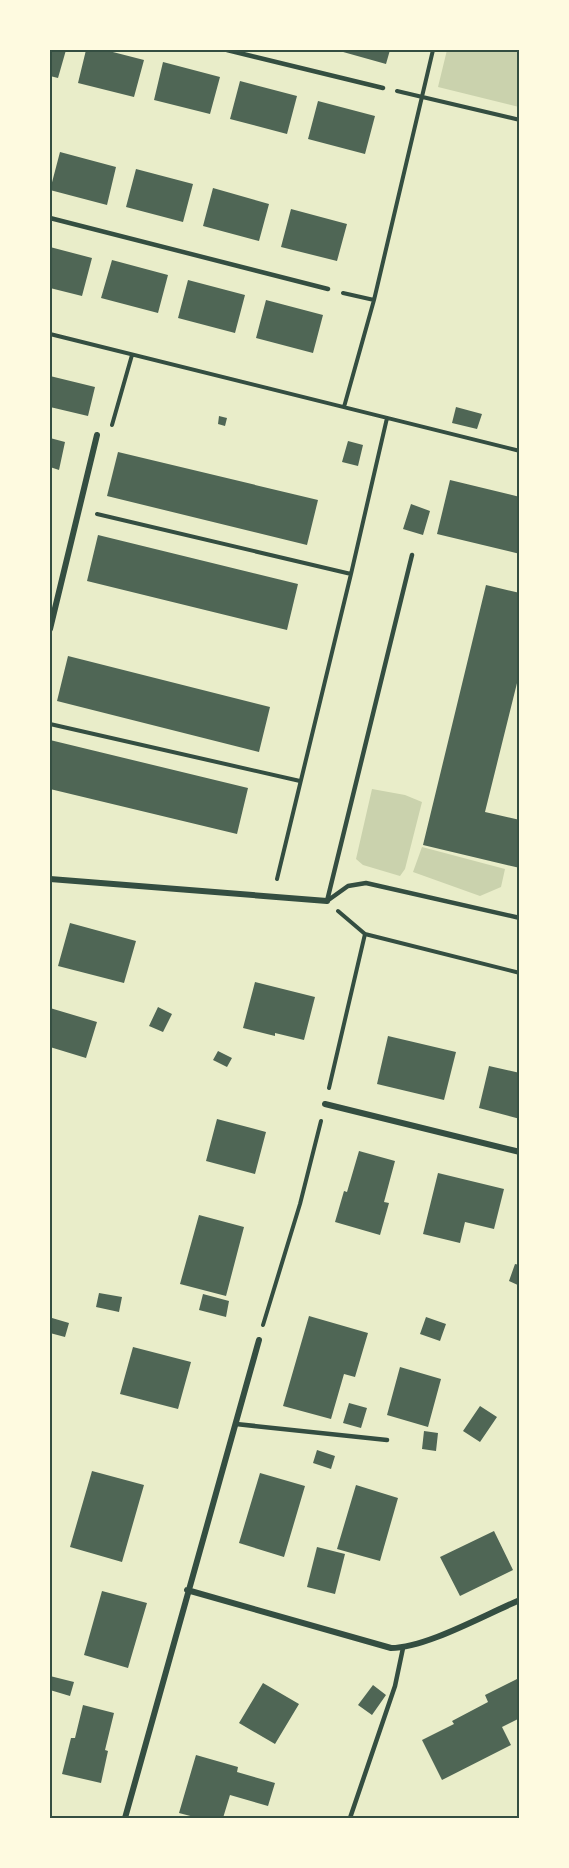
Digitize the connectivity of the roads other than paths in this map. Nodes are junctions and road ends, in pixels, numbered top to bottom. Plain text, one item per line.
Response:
1 (227, 50) edge
2 (383, 88) road end
3 (50, 218) edge
4 (328, 289) road end
5 (97, 435) road end
6 (412, 555) dead end
7 (50, 629) edge
8 (50, 879) edge
9 (327, 901) junction
10 (519, 918) edge
11 (325, 1104) road end
12 (519, 1152) edge
13 (259, 1340) road end
14 (236, 1424) junction
15 (387, 1440) dead end
16 (187, 1590) junction
17 (519, 1600) edge
18 (403, 1648) junction
19 (125, 1818) edge
20 (350, 1818) edge

1 - 2 lane
3 - 4 lane
5 - 7 street
6 - 9 lane
8 - 9 street
9 - 10 lane
11 - 12 street
13 - 14 street
14 - 15 lane
14 - 16 street
16 - 18 street
16 - 19 street
17 - 18 street
18 - 20 lane

